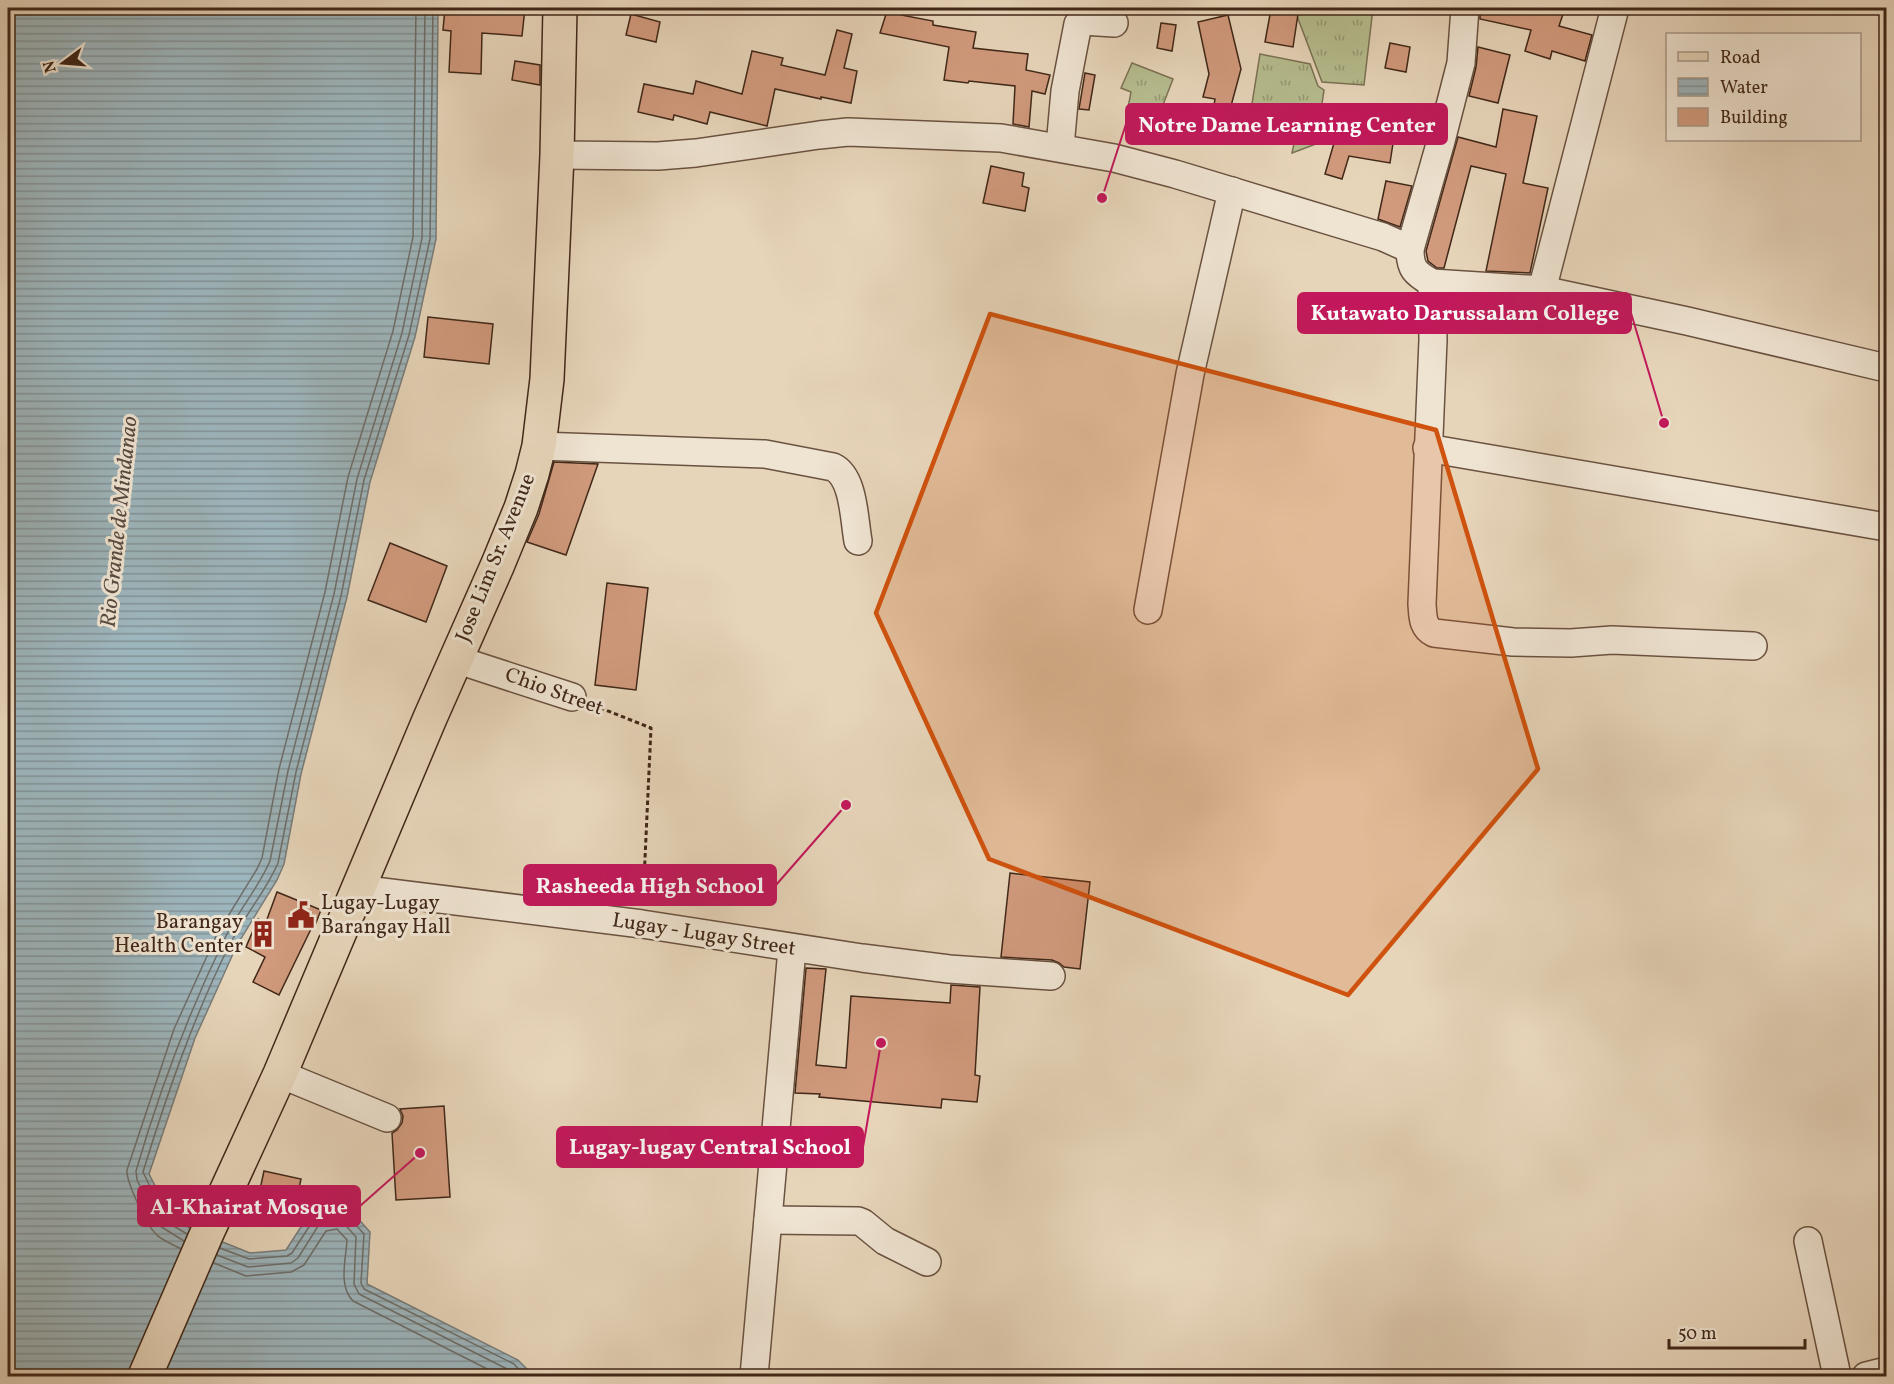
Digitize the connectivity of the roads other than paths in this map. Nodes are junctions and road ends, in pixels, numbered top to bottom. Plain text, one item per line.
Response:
1 (560, 8) edge
2 (1465, 8) edge
3 (1615, 8) edge
4 (1114, 23) dead end
5 (1060, 147) junction
6 (557, 155) junction
7 (1232, 191) junction
8 (1410, 249) junction
9 (1432, 283) junction
10 (1542, 290) junction
11 (1887, 368) edge
12 (539, 446) junction
13 (1427, 448) junction
14 (1887, 527) edge
15 (858, 540) dead end
16 (1148, 610) dead end
17 (1753, 646) dead end
18 (455, 659) junction
19 (572, 697) road end
20 (358, 889) junction
21 (792, 949) junction
22 (1051, 976) dead end
23 (280, 1074) junction
24 (387, 1118) dead end
25 (768, 1220) junction
26 (1808, 1241) dead end
27 (927, 1262) dead end
28 (1887, 1371) edge
29 (146, 1377) edge
30 (754, 1377) edge
31 (1837, 1377) edge
32 (1866, 1377) edge

1 - 6 main road, Jose Lim Sr. Avenue
2 - 8 street
3 - 10 street
4 - 5 street
5 - 6 street
5 - 7 street
6 - 12 main road, Jose Lim Sr. Avenue
7 - 8 street
7 - 16 street
8 - 9 street
9 - 10 street
9 - 13 street
10 - 11 street
12 - 15 street
12 - 18 main road, Jose Lim Sr. Avenue
13 - 14 street
13 - 17 street
18 - 19 street, Chio Street
18 - 20 main road, Jose Lim Sr. Avenue
20 - 21 street, Lugay - Lugay Street
20 - 23 main road, Jose Lim Sr. Avenue
21 - 22 street, Lugay - Lugay Street
21 - 25 street
23 - 24 street
23 - 29 main road, Jose Lim Sr. Avenue
25 - 27 street
25 - 30 street
26 - 31 street
28 - 32 street

